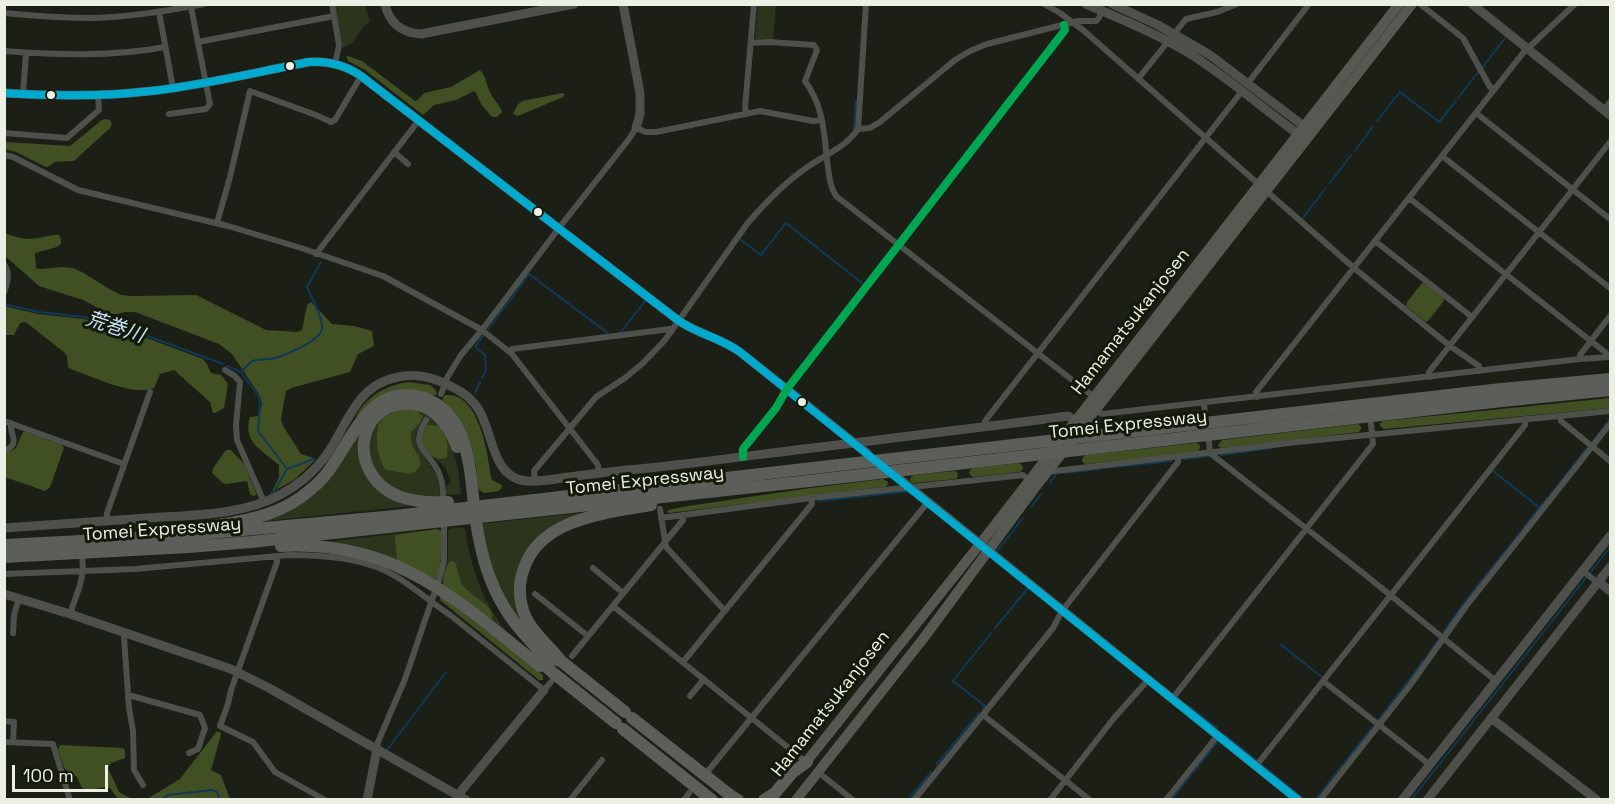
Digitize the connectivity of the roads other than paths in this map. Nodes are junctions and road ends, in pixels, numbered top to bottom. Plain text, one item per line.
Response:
1 (204, 4) edge
2 (332, 4) edge
3 (385, 4) edge
4 (574, 4) edge
5 (623, 4) edge
6 (754, 4) edge
7 (866, 4) edge
8 (1044, 4) edge
9 (1086, 4) edge
10 (1112, 4) edge
11 (1238, 4) edge
12 (1309, 4) edge
13 (1399, 4) edge
14 (1412, 4) edge
15 (1420, 4) edge
16 (1472, 4) edge
17 (1575, 4) edge
18 (191, 7) junction
19 (1102, 11) junction
20 (159, 12) junction
21 (4, 13) edge
22 (334, 16) junction
23 (1073, 23) junction
24 (1064, 25) junction
25 (1171, 37) junction
26 (198, 42) junction
27 (751, 43) junction
28 (165, 47) junction
29 (1528, 49) junction
30 (4, 51) edge
31 (26, 52) junction
32 (335, 64) junction
33 (361, 76) junction
34 (1138, 79) junction
35 (206, 82) junction
36 (1245, 87) junction
37 (173, 88) junction
38 (1494, 90) junction
39 (4, 93) edge
40 (23, 94) junction
41 (98, 95) junction
42 (1611, 102) edge
43 (1476, 113) junction
44 (1607, 113) edge
45 (747, 114) junction
46 (173, 116) dead end
47 (419, 120) junction
48 (822, 120) junction
49 (636, 128) junction
50 (858, 129) junction
51 (4, 133) edge
52 (1305, 133) junction
53 (1205, 138) junction
54 (1611, 142) edge
55 (394, 152) junction
56 (4, 155) edge
57 (826, 155) junction
58 (1442, 156) junction
59 (408, 164) dead end
60 (1263, 188) junction
61 (1573, 190) junction
62 (1409, 198) junction
63 (1611, 219) edge
64 (218, 223) junction
65 (559, 228) junction
66 (1539, 232) junction
67 (1375, 241) junction
68 (898, 245) junction
69 (316, 254) junction
70 (4, 264) edge
71 (1354, 268) junction
72 (1506, 274) junction
73 (1611, 288) edge
74 (4, 293) edge
75 (1611, 316) edge
76 (1473, 317) junction
77 (679, 321) junction
78 (482, 330) junction
79 (672, 331) junction
80 (1591, 341) junction
81 (1450, 346) junction
82 (510, 352) junction
83 (1038, 354) junction
84 (1611, 357) edge
85 (1580, 359) junction
86 (225, 370) dead end
87 (1479, 371) junction
88 (1430, 377) junction
89 (1611, 379) edge
90 (445, 383) junction
91 (1366, 384) junction
92 (786, 389) junction
93 (1611, 390) edge
94 (150, 392) dead end
95 (441, 394) dead end
96 (1367, 394) dead end
97 (1094, 397) junction
98 (1257, 397) junction
99 (1204, 403) junction
100 (1096, 410) junction
101 (1611, 411) edge
102 (1205, 413) dead end
103 (1560, 416) junction
104 (1525, 419) junction
105 (426, 420) dead end
106 (8, 422) edge
107 (1075, 422) junction
108 (1371, 423) dead end
109 (1611, 424) edge
110 (986, 427) junction
111 (570, 428) junction
112 (1372, 434) junction
113 (1209, 442) dead end
114 (854, 443) junction
115 (1593, 447) junction
116 (4, 451) edge
117 (867, 453) dead end
118 (1210, 453) junction
119 (744, 457) junction
120 (1178, 457) junction
121 (1611, 461) edge
122 (124, 464) junction
123 (654, 467) junction
124 (1047, 472) junction
125 (599, 473) junction
126 (896, 476) dead end
127 (656, 478) dead end
128 (1029, 480) junction
129 (535, 481) junction
130 (809, 481) junction
131 (910, 487) junction
132 (469, 494) junction
133 (578, 494) junction
134 (443, 495) dead end
135 (811, 498) junction
136 (264, 502) junction
137 (928, 502) junction
138 (660, 509) dead end
139 (682, 515) junction
140 (661, 518) junction
141 (107, 521) junction
142 (80, 526) junction
143 (444, 526) dead end
144 (4, 528) edge
145 (473, 529) junction
146 (1306, 529) junction
147 (1611, 536) edge
148 (68, 543) junction
149 (664, 543) junction
150 (4, 545) edge
151 (188, 547) junction
152 (984, 547) junction
153 (276, 556) junction
154 (4, 557) edge
155 (1611, 567) edge
156 (83, 568) junction
157 (593, 568) dead end
158 (1584, 572) junction
159 (4, 574) edge
160 (1596, 581) junction
161 (438, 583) dead end
162 (435, 591) dead end
163 (1611, 591) edge
164 (623, 593) junction
165 (4, 594) edge
166 (535, 594) dead end
167 (1390, 596) junction
168 (19, 598) junction
169 (432, 602) junction
170 (612, 606) junction
171 (725, 611) junction
172 (1062, 611) junction
173 (70, 614) junction
174 (125, 632) junction
175 (13, 633) dead end
176 (588, 636) junction
177 (1444, 638) junction
178 (566, 658) junction
179 (682, 662) junction
180 (237, 672) junction
181 (551, 677) junction
182 (704, 679) junction
183 (1148, 680) junction
184 (1323, 681) junction
185 (1496, 681) junction
186 (544, 690) junction
187 (690, 696) dead end
188 (128, 697) junction
189 (1172, 699) junction
190 (983, 715) junction
191 (751, 718) junction
192 (1491, 718) junction
193 (4, 721) edge
194 (1379, 725) junction
195 (1218, 735) junction
196 (4, 742) edge
197 (13, 742) junction
198 (664, 743) junction
199 (377, 749) junction
200 (189, 753) dead end
201 (602, 760) dead end
202 (807, 762) junction
203 (1429, 764) junction
204 (1256, 766) junction
205 (708, 771) dead end
206 (818, 772) junction
207 (1065, 780) junction
208 (143, 785) dead end
209 (689, 794) dead end
210 (1287, 796) edge
211 (461, 798) edge
212 (709, 798) edge
213 (70, 800) edge
214 (325, 800) edge
215 (368, 800) edge
216 (570, 800) edge
217 (684, 800) edge
218 (725, 800) edge
219 (738, 800) edge
220 (764, 800) edge
221 (777, 800) edge
222 (796, 800) edge
223 (853, 800) edge
224 (914, 800) edge
225 (1050, 800) edge
226 (1090, 800) edge
227 (1166, 800) edge
228 (1298, 800) edge
229 (1320, 800) edge
230 (1402, 800) edge
231 (1427, 800) edge
232 (1597, 800) edge

1 - 18 street
2 - 22 street
3 - 4 street
5 - 49 street
6 - 27 street
7 - 50 street
8 - 23 street
9 - 19 street
10 - 25 street
11 - 25 street
12 - 36 street
13 - 52 main road, Hamamatsukanjosen
14 - 52 main road, Hamamatsukanjosen
15 - 38 street
16 - 29 street
17 - 29 street
18 - 20 street
18 - 26 street
19 - 23 street
19 - 25 street
20 - 21 street
20 - 28 street
22 - 26 street
22 - 32 street
23 - 24 street
23 - 34 street
24 - 50 street
24 - 68 street
25 - 34 street
25 - 36 street
26 - 35 street
27 - 45 street
27 - 48 street
28 - 31 street
28 - 37 street
29 - 38 street
29 - 44 street
30 - 31 street
31 - 40 street
32 - 33 street
32 - 35 street
33 - 47 street
33 - 64 street
34 - 53 street
35 - 37 street
35 - 46 street
36 - 52 street
36 - 53 street
37 - 41 street
38 - 43 street
39 - 40 street
40 - 41 street
41 - 51 street
42 - 44 street
43 - 58 street
43 - 61 street
45 - 48 street
45 - 49 street
47 - 55 street
47 - 65 street
48 - 57 street
49 - 65 street
50 - 57 street
52 - 60 main road, Hamamatsukanjosen
53 - 60 street
53 - 83 street
54 - 61 street
55 - 59 street
55 - 69 street
56 - 64 street
57 - 68 street
57 - 77 street
58 - 62 street
58 - 66 street
60 - 71 street
60 - 97 main road, Hamamatsukanjosen
60 - 100 main road, Hamamatsukanjosen
61 - 63 street
61 - 66 street
62 - 67 street
62 - 72 street
64 - 69 street
65 - 77 street
65 - 78 street
66 - 72 street
66 - 73 street
67 - 71 street
67 - 76 street
68 - 83 street
68 - 92 street
69 - 78 street
70 - 74 street
71 - 81 street
71 - 98 street
72 - 76 street
72 - 80 street
75 - 80 street
76 - 81 street
77 - 79 street
77 - 92 street
78 - 82 street
78 - 90 street
79 - 82 street
79 - 111 street
80 - 84 street
80 - 85 street
81 - 87 street
81 - 88 street
82 - 111 street
83 - 97 street
83 - 110 street
84 - 85 street
85 - 87 street
86 - 136 street
87 - 88 street
88 - 91 street
89 - 133 highway, Tomei Expressway
90 - 95 street
90 - 129 street
90 - 136 street
91 - 96 street
91 - 98 street
92 - 114 street
92 - 119 street
93 - 130 highway, Tomei Expressway
94 - 122 street
97 - 107 main road, Hamamatsukanjosen
98 - 99 street
99 - 100 street
99 - 102 street
100 - 124 main road, Hamamatsukanjosen
101 - 103 street
103 - 104 street
103 - 115 street
104 - 112 street
104 - 167 street
105 - 134 street
106 - 116 street
106 - 122 street
107 - 110 street
107 - 128 main road, Hamamatsukanjosen
108 - 112 street
109 - 115 street
110 - 114 street
111 - 125 street
111 - 129 street
112 - 118 street
112 - 146 street
113 - 118 street
114 - 117 street
114 - 119 street
115 - 121 street
115 - 177 street
118 - 120 street
118 - 146 street
119 - 123 street
120 - 124 street
120 - 172 street
122 - 141 street
123 - 125 street
123 - 127 street
124 - 152 main road, Hamamatsukanjosen
125 - 129 street
126 - 131 street
128 - 131 street
128 - 152 main road, Hamamatsukanjosen
130 - 151 highway, Tomei Expressway
130 - 178 highway
131 - 135 street
131 - 137 street
132 - 133 highway
132 - 145 highway
132 - 148 highway
133 - 148 highway, Tomei Expressway
135 - 139 street
135 - 171 street
136 - 141 street
137 - 152 street
137 - 191 street
138 - 140 street
139 - 140 street
139 - 149 street
140 - 149 street
141 - 142 street
142 - 144 street
142 - 156 street
143 - 161 street
145 - 178 highway
145 - 181 highway
146 - 167 street
146 - 189 street
147 - 158 street
148 - 150 highway, Tomei Expressway
149 - 164 street
149 - 171 street
151 - 154 highway, Tomei Expressway
151 - 181 highway
152 - 172 street
152 - 202 main road, Hamamatsukanjosen
152 - 206 main road, Hamamatsukanjosen
153 - 156 street
153 - 169 street
153 - 180 street
155 - 160 street
156 - 159 street
156 - 173 street
157 - 164 street
158 - 160 street
158 - 185 street
160 - 163 street
160 - 192 street
162 - 169 street
164 - 170 street
165 - 168 street
166 - 176 street
167 - 177 street
167 - 184 street
168 - 173 street
168 - 175 street
169 - 186 street
169 - 199 street
170 - 176 street
170 - 179 street
171 - 179 street
172 - 183 street
172 - 190 street
173 - 174 street
174 - 180 street
174 - 188 street
176 - 178 street
177 - 185 street
177 - 194 street
178 - 198 highway
179 - 182 street
180 - 199 street
180 - 214 street
181 - 186 street
181 - 212 highway
182 - 187 street
182 - 191 street
183 - 189 street
183 - 207 street
184 - 194 street
184 - 204 street
185 - 203 street
186 - 211 street
188 - 200 street
188 - 208 street
189 - 195 street
190 - 207 street
190 - 224 street
191 - 202 street
191 - 205 street
192 - 231 street
192 - 232 street
193 - 197 street
194 - 203 street
194 - 229 street
195 - 204 street
195 - 227 street
196 - 197 street
197 - 213 street
198 - 218 highway
198 - 219 highway
199 - 211 street
199 - 215 street
201 - 216 street
202 - 220 highway
202 - 221 main road, Hamamatsukanjosen
203 - 230 street
204 - 210 street
206 - 222 main road, Hamamatsukanjosen
206 - 223 street
207 - 225 street
207 - 226 street
209 - 217 street
210 - 228 street

